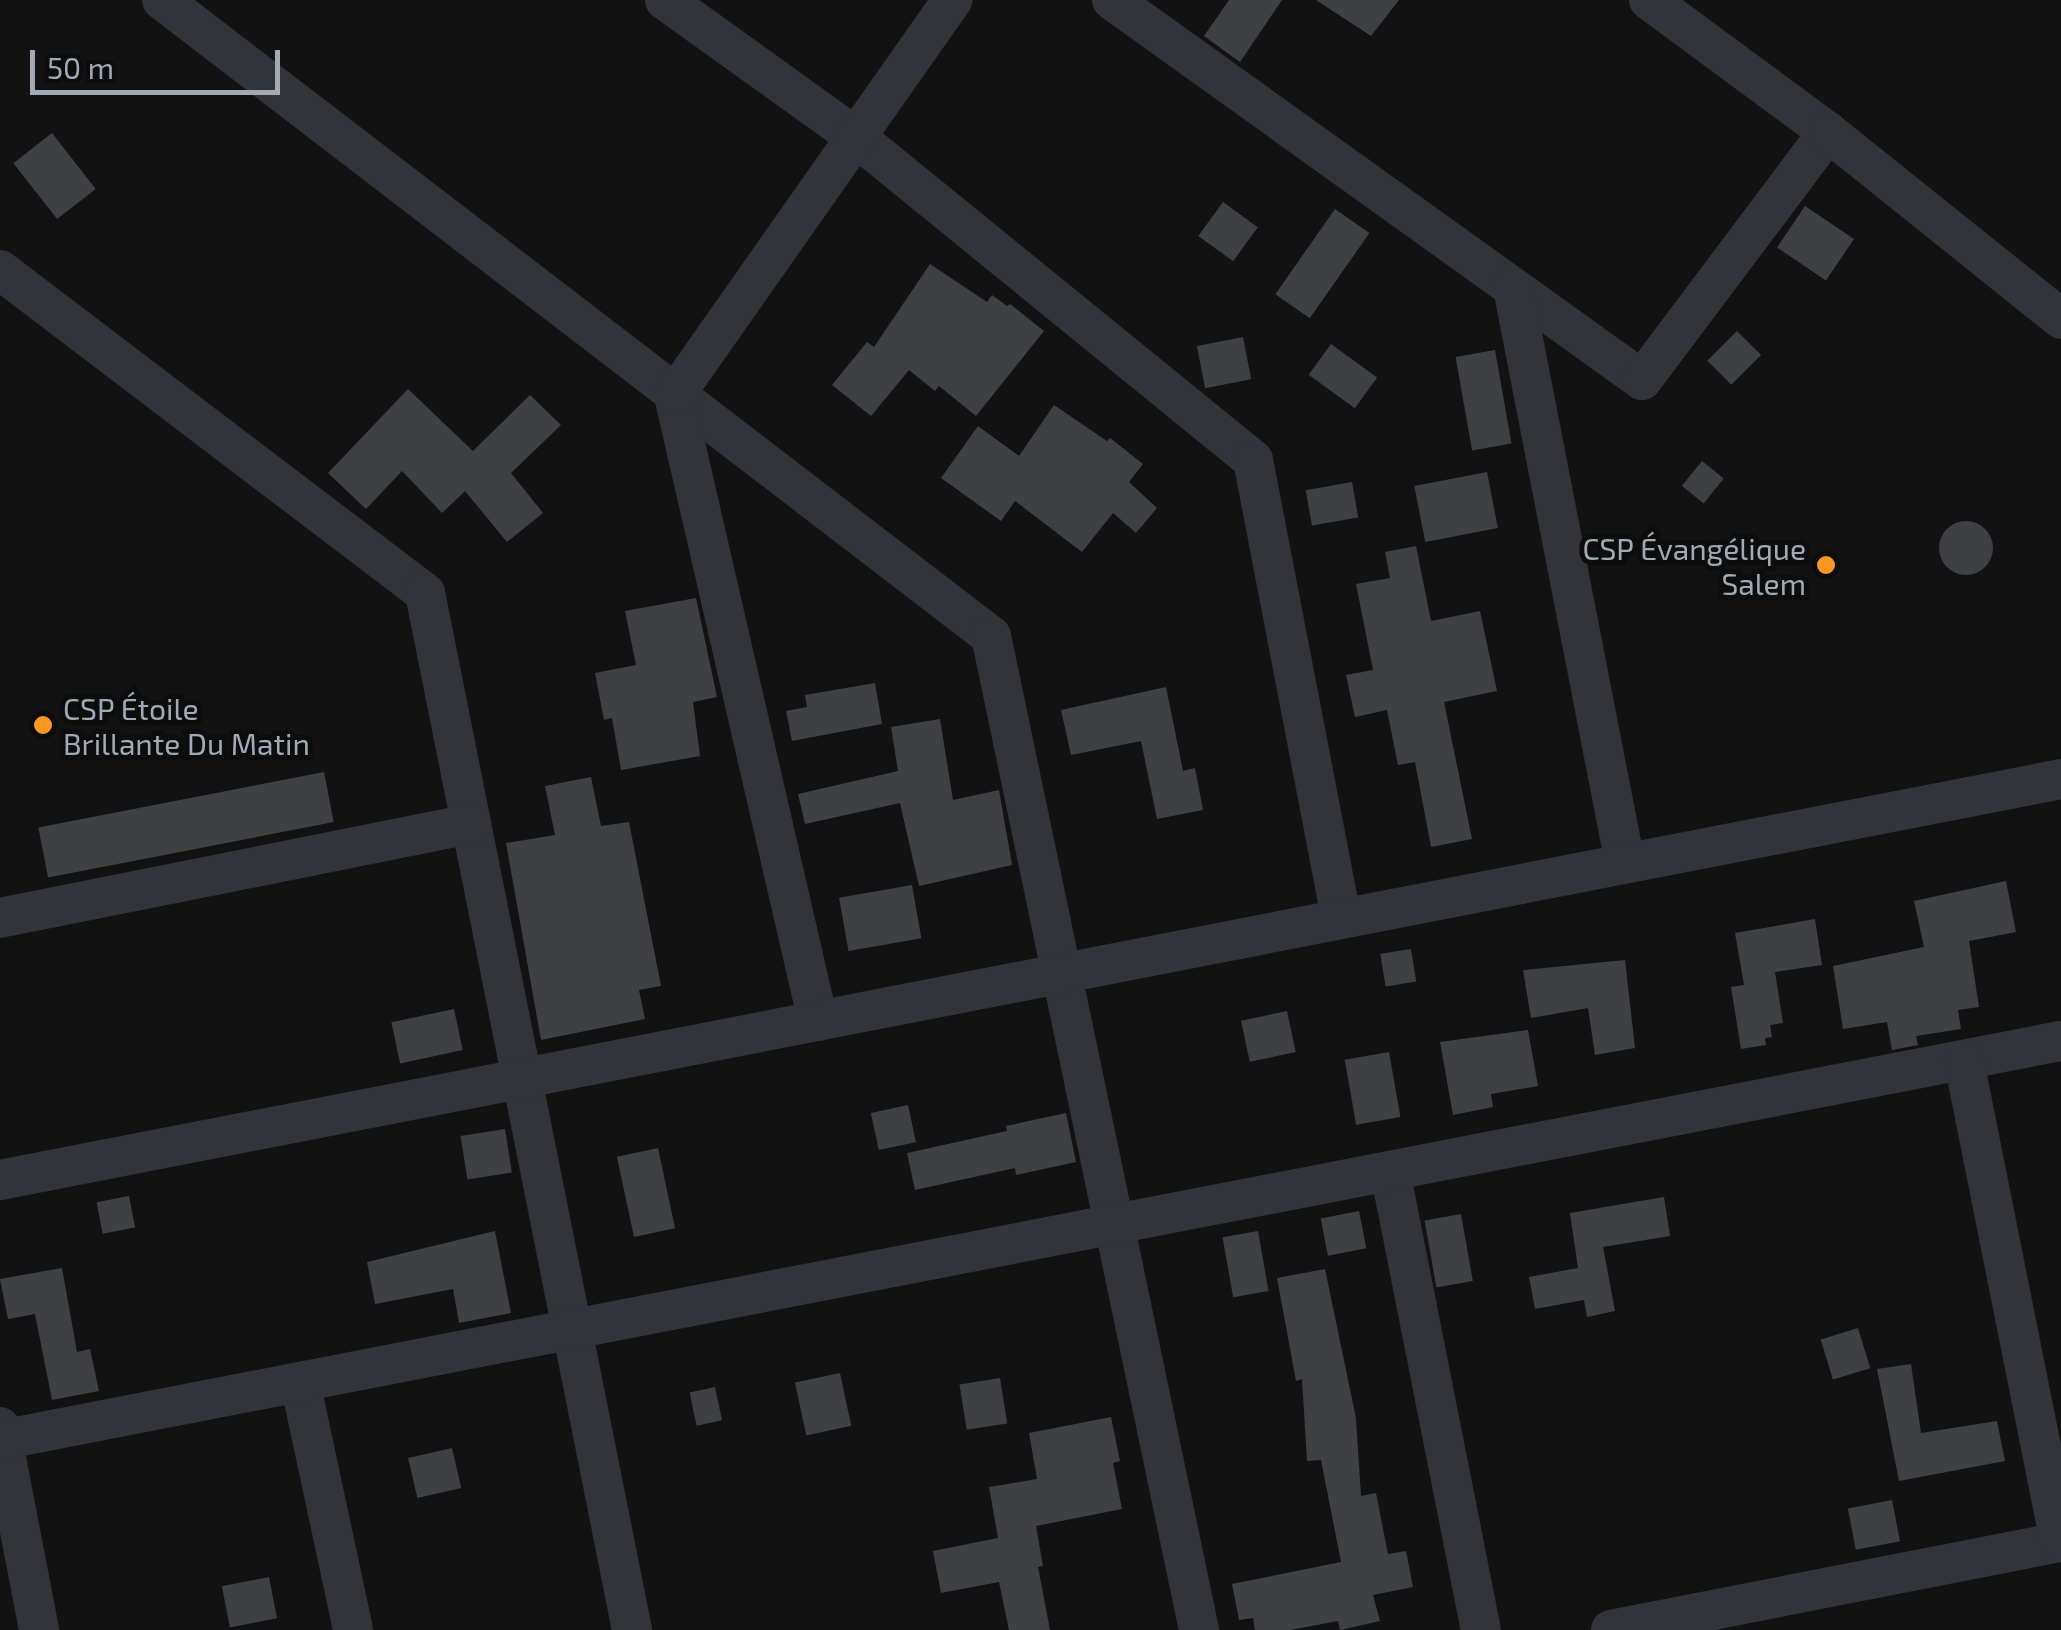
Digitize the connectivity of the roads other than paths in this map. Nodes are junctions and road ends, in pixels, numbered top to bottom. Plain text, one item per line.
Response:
1 (162, 0) edge
2 (665, 0) edge
3 (952, 0) edge
4 (1112, 0) edge
5 (1648, 0) edge
6 (1828, 132) junction
7 (856, 137) junction
8 (0, 270) edge
9 (1513, 288) junction
10 (2061, 318) edge
11 (674, 396) junction
12 (2061, 779) edge
13 (471, 824) junction
14 (1625, 864) junction
15 (0, 918) edge
16 (1341, 919) junction
17 (1061, 973) junction
18 (818, 1021) junction
19 (2061, 1041) edge
20 (1964, 1060) junction
21 (522, 1078) junction
22 (1390, 1171) junction
23 (0, 1180) edge
24 (1114, 1224) junction
25 (572, 1329) junction
26 (300, 1382) junction
27 (1, 1435) edge
28 (40, 1630) edge
29 (352, 1630) edge
30 (632, 1630) edge
31 (1199, 1630) edge
32 (1482, 1630) edge
33 (1611, 1630) edge

1 - 11 street
2 - 7 street
3 - 7 street
4 - 9 street
5 - 6 street
6 - 9 street
6 - 10 street
7 - 11 street
7 - 16 street
8 - 13 street
9 - 14 street
11 - 17 street
11 - 18 street
12 - 14 street
13 - 15 street
13 - 21 street
14 - 16 street
16 - 17 street
17 - 18 street
17 - 24 street
18 - 21 street
19 - 20 street
20 - 22 street
20 - 33 street
21 - 23 street
21 - 25 street
22 - 24 street
22 - 32 street
24 - 25 street
24 - 31 street
25 - 26 street
25 - 30 street
26 - 27 street
26 - 29 street
27 - 28 street

